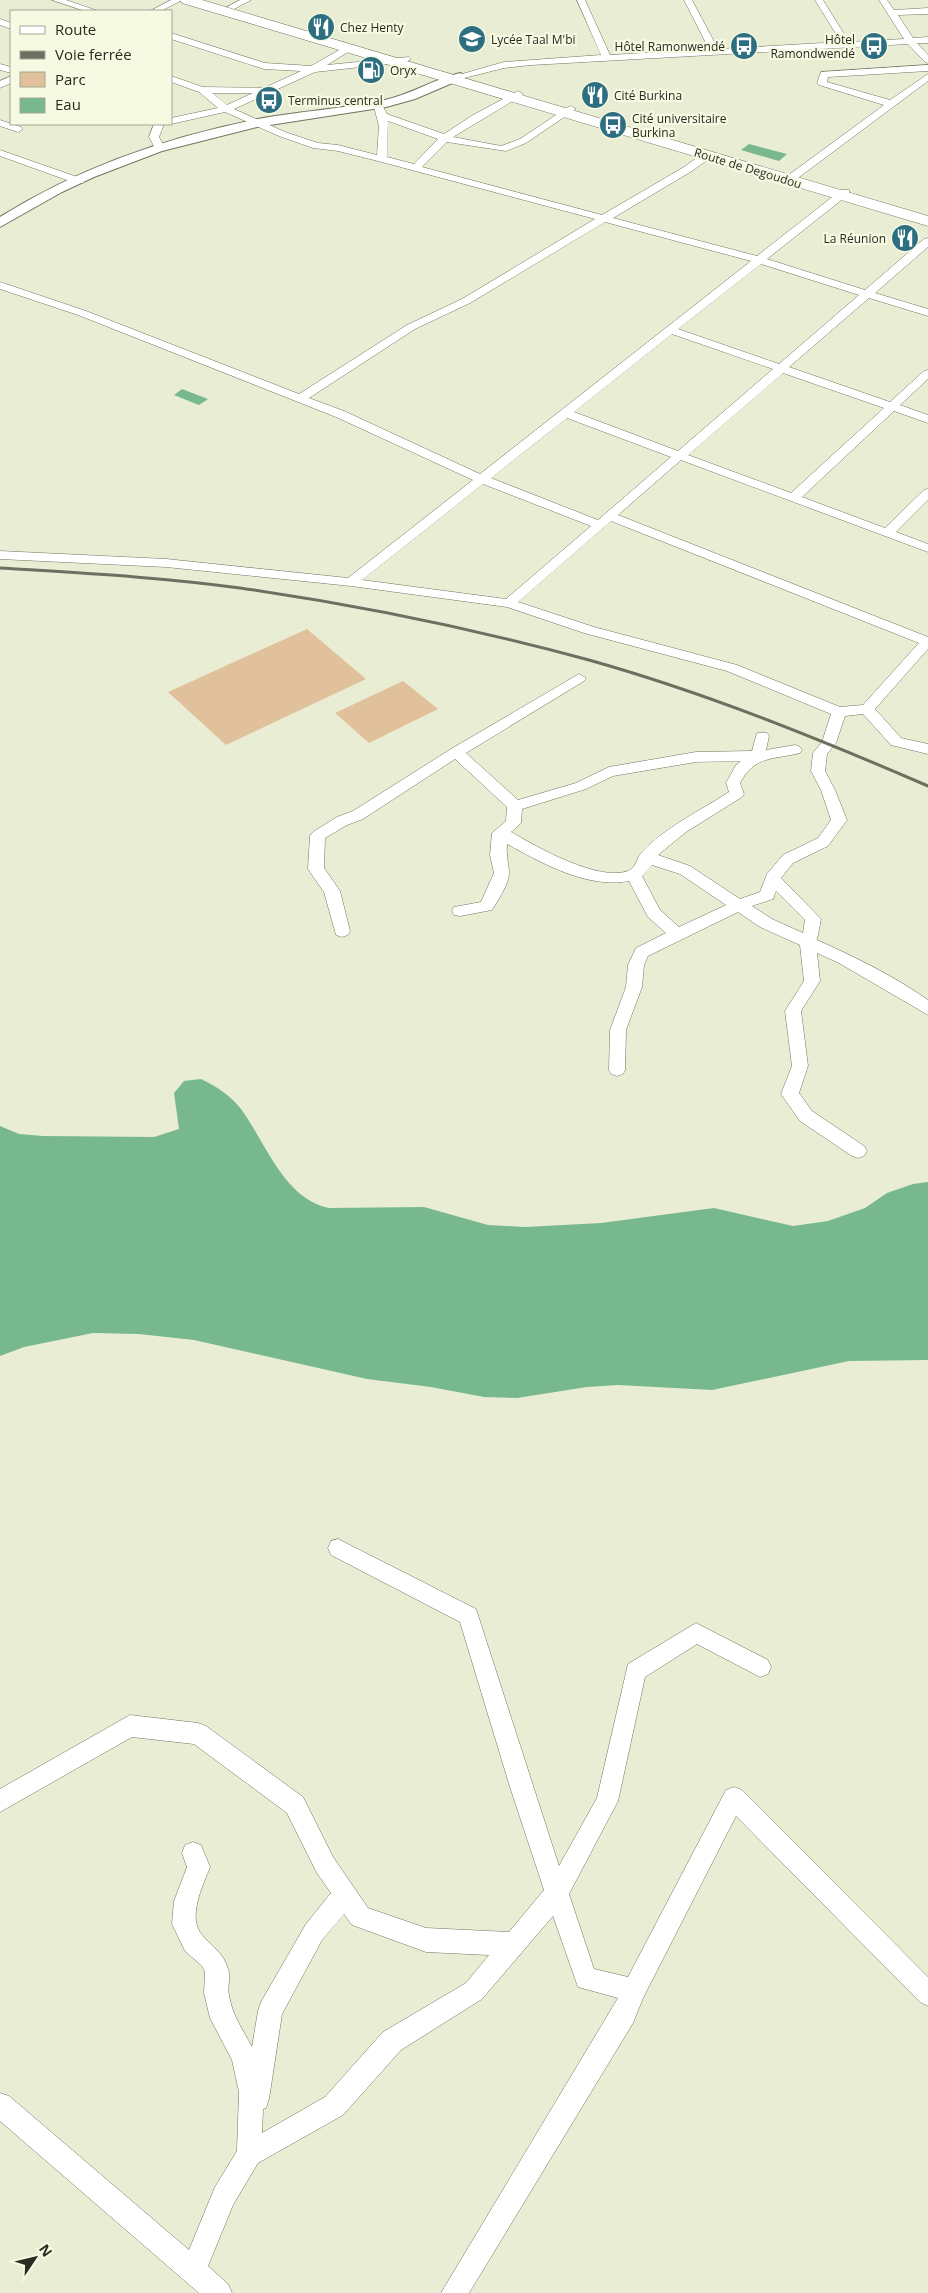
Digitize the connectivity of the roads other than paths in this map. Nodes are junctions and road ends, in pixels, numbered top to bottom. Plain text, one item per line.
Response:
1 (56, 0) edge
2 (178, 0) edge
3 (187, 0) edge
4 (209, 0) edge
5 (248, 0) edge
6 (569, 0) edge
7 (581, 0) edge
8 (688, 0) edge
9 (818, 0) edge
10 (883, 0) edge
11 (231, 7) junction
12 (91, 10) edge
13 (156, 10) edge
14 (928, 11) edge
15 (892, 13) junction
16 (588, 16) junction
17 (172, 36) edge
18 (928, 40) edge
19 (910, 41) junction
20 (847, 45) junction
21 (348, 48) junction
22 (716, 53) junction
23 (608, 59) junction
24 (398, 60) junction
25 (928, 60) edge
26 (264, 66) junction
27 (928, 68) edge
28 (313, 69) junction
29 (928, 77) edge
30 (456, 78) junction
31 (172, 79) edge
32 (286, 81) junction
33 (202, 90) junction
34 (266, 90) junction
35 (515, 96) junction
36 (892, 104) junction
37 (377, 105) junction
38 (226, 109) junction
39 (568, 112) junction
40 (384, 116) junction
41 (172, 121) edge
42 (0, 123) edge
43 (257, 123) junction
44 (159, 125) edge
45 (18, 129) dead end
46 (444, 138) junction
47 (372, 144) junction
48 (160, 148) junction
49 (338, 148) junction
50 (0, 153) edge
51 (706, 156) junction
52 (382, 159) junction
53 (416, 168) junction
54 (794, 176) junction
55 (79, 181) junction
56 (843, 194) junction
57 (928, 216) edge
58 (605, 220) junction
59 (928, 221) edge
60 (0, 223) edge
61 (928, 241) edge
62 (760, 260) junction
63 (0, 285) edge
64 (867, 294) junction
65 (928, 313) edge
66 (670, 330) junction
67 (780, 368) junction
68 (928, 373) edge
69 (301, 398) junction
70 (892, 406) junction
71 (564, 414) junction
72 (928, 419) edge
73 (679, 456) junction
74 (482, 478) junction
75 (928, 493) edge
76 (793, 498) junction
77 (605, 520) junction
78 (887, 533) junction
79 (928, 548) edge
80 (0, 555) edge
81 (351, 582) junction
82 (509, 603) junction
83 (928, 642) edge
84 (579, 678) dead end
85 (867, 709) junction
86 (839, 712) junction
87 (762, 736) dead end
88 (928, 749) edge
89 (795, 750) dead end
90 (456, 752) junction
91 (758, 756) junction
92 (516, 806) junction
93 (500, 833) junction
94 (646, 857) junction
95 (634, 875) junction
96 (772, 878) junction
97 (739, 904) junction
98 (460, 911) dead end
99 (342, 931) dead end
100 (678, 935) junction
101 (809, 941) junction
102 (928, 1009) edge
103 (617, 1070) dead end
104 (858, 1150) dead end
105 (338, 1548) dead end
106 (760, 1667) dead end
107 (0, 1801) edge
108 (193, 1853) dead end
109 (345, 1894) junction
110 (557, 1894) junction
111 (514, 1944) junction
112 (634, 1990) junction
113 (928, 1994) edge
114 (0, 2105) edge
115 (249, 2154) junction
116 (194, 2271) junction
117 (217, 2292) edge
118 (454, 2293) edge

1 - 12 street
2 - 13 street
3 - 21 main road
4 - 11 main road
5 - 11 street
6 - 16 street
7 - 16 street
8 - 22 street
9 - 20 street
10 - 15 street
11 - 24 main road
14 - 15 street
15 - 19 street
16 - 23 street
17 - 26 street
18 - 19 street
19 - 20 street
19 - 25 street
20 - 22 street
21 - 24 main road
21 - 28 street
22 - 23 street
23 - 30 street
24 - 28 street
24 - 30 main road, Route de Degoudou
26 - 28 street
26 - 32 street
27 - 36 street
28 - 32 street
29 - 36 street
30 - 35 main road, Route de Degoudou
30 - 37 street
31 - 33 street
32 - 34 street
33 - 34 street
33 - 38 street
34 - 38 street
35 - 39 main road, Route de Degoudou
35 - 46 street
36 - 54 street
37 - 40 street
37 - 43 street
38 - 41 street
38 - 43 street
39 - 46 street
39 - 51 main road, Route de Degoudou
39 - 54 main road, Route de Degoudou
40 - 46 street
40 - 47 street
42 - 45 street
43 - 48 street
43 - 49 street
44 - 48 street
46 - 53 street
47 - 49 street
47 - 52 street
48 - 55 street
49 - 52 street
50 - 55 street
51 - 56 main road, Route de Degoudou
51 - 58 street
52 - 53 street
53 - 58 street
54 - 56 main road, Route de Degoudou
55 - 60 street
56 - 57 main road, Route de Degoudou
56 - 59 main road, Route de Degoudou
56 - 62 street
58 - 62 street
58 - 69 street
61 - 64 street
62 - 64 street
62 - 66 street
63 - 69 street
64 - 65 street
64 - 67 street
66 - 67 street
66 - 71 street
67 - 70 street
67 - 73 street
68 - 70 street
69 - 74 street
70 - 72 street
70 - 76 street
71 - 73 street
71 - 74 street
73 - 76 street
73 - 77 street
74 - 77 street
74 - 81 street
75 - 78 street
76 - 78 street
77 - 82 street
77 - 83 street
78 - 79 street
80 - 81 street
81 - 82 street
82 - 86 street
83 - 85 street
84 - 90 street
85 - 86 street
85 - 88 street
86 - 96 street
87 - 91 street
89 - 91 street
90 - 92 street
90 - 99 street
91 - 92 street
91 - 94 street
92 - 93 street
93 - 95 street
93 - 98 street
94 - 95 street
94 - 97 street
95 - 100 street
96 - 97 street
96 - 101 street
97 - 100 street
97 - 101 street
100 - 103 street
101 - 102 street
101 - 104 street
105 - 110 street
106 - 110 street
107 - 109 street
108 - 115 street
109 - 111 street
109 - 115 street
110 - 111 street
110 - 112 street
111 - 115 street
112 - 113 street
112 - 118 street
114 - 116 street
115 - 116 street
116 - 117 street

